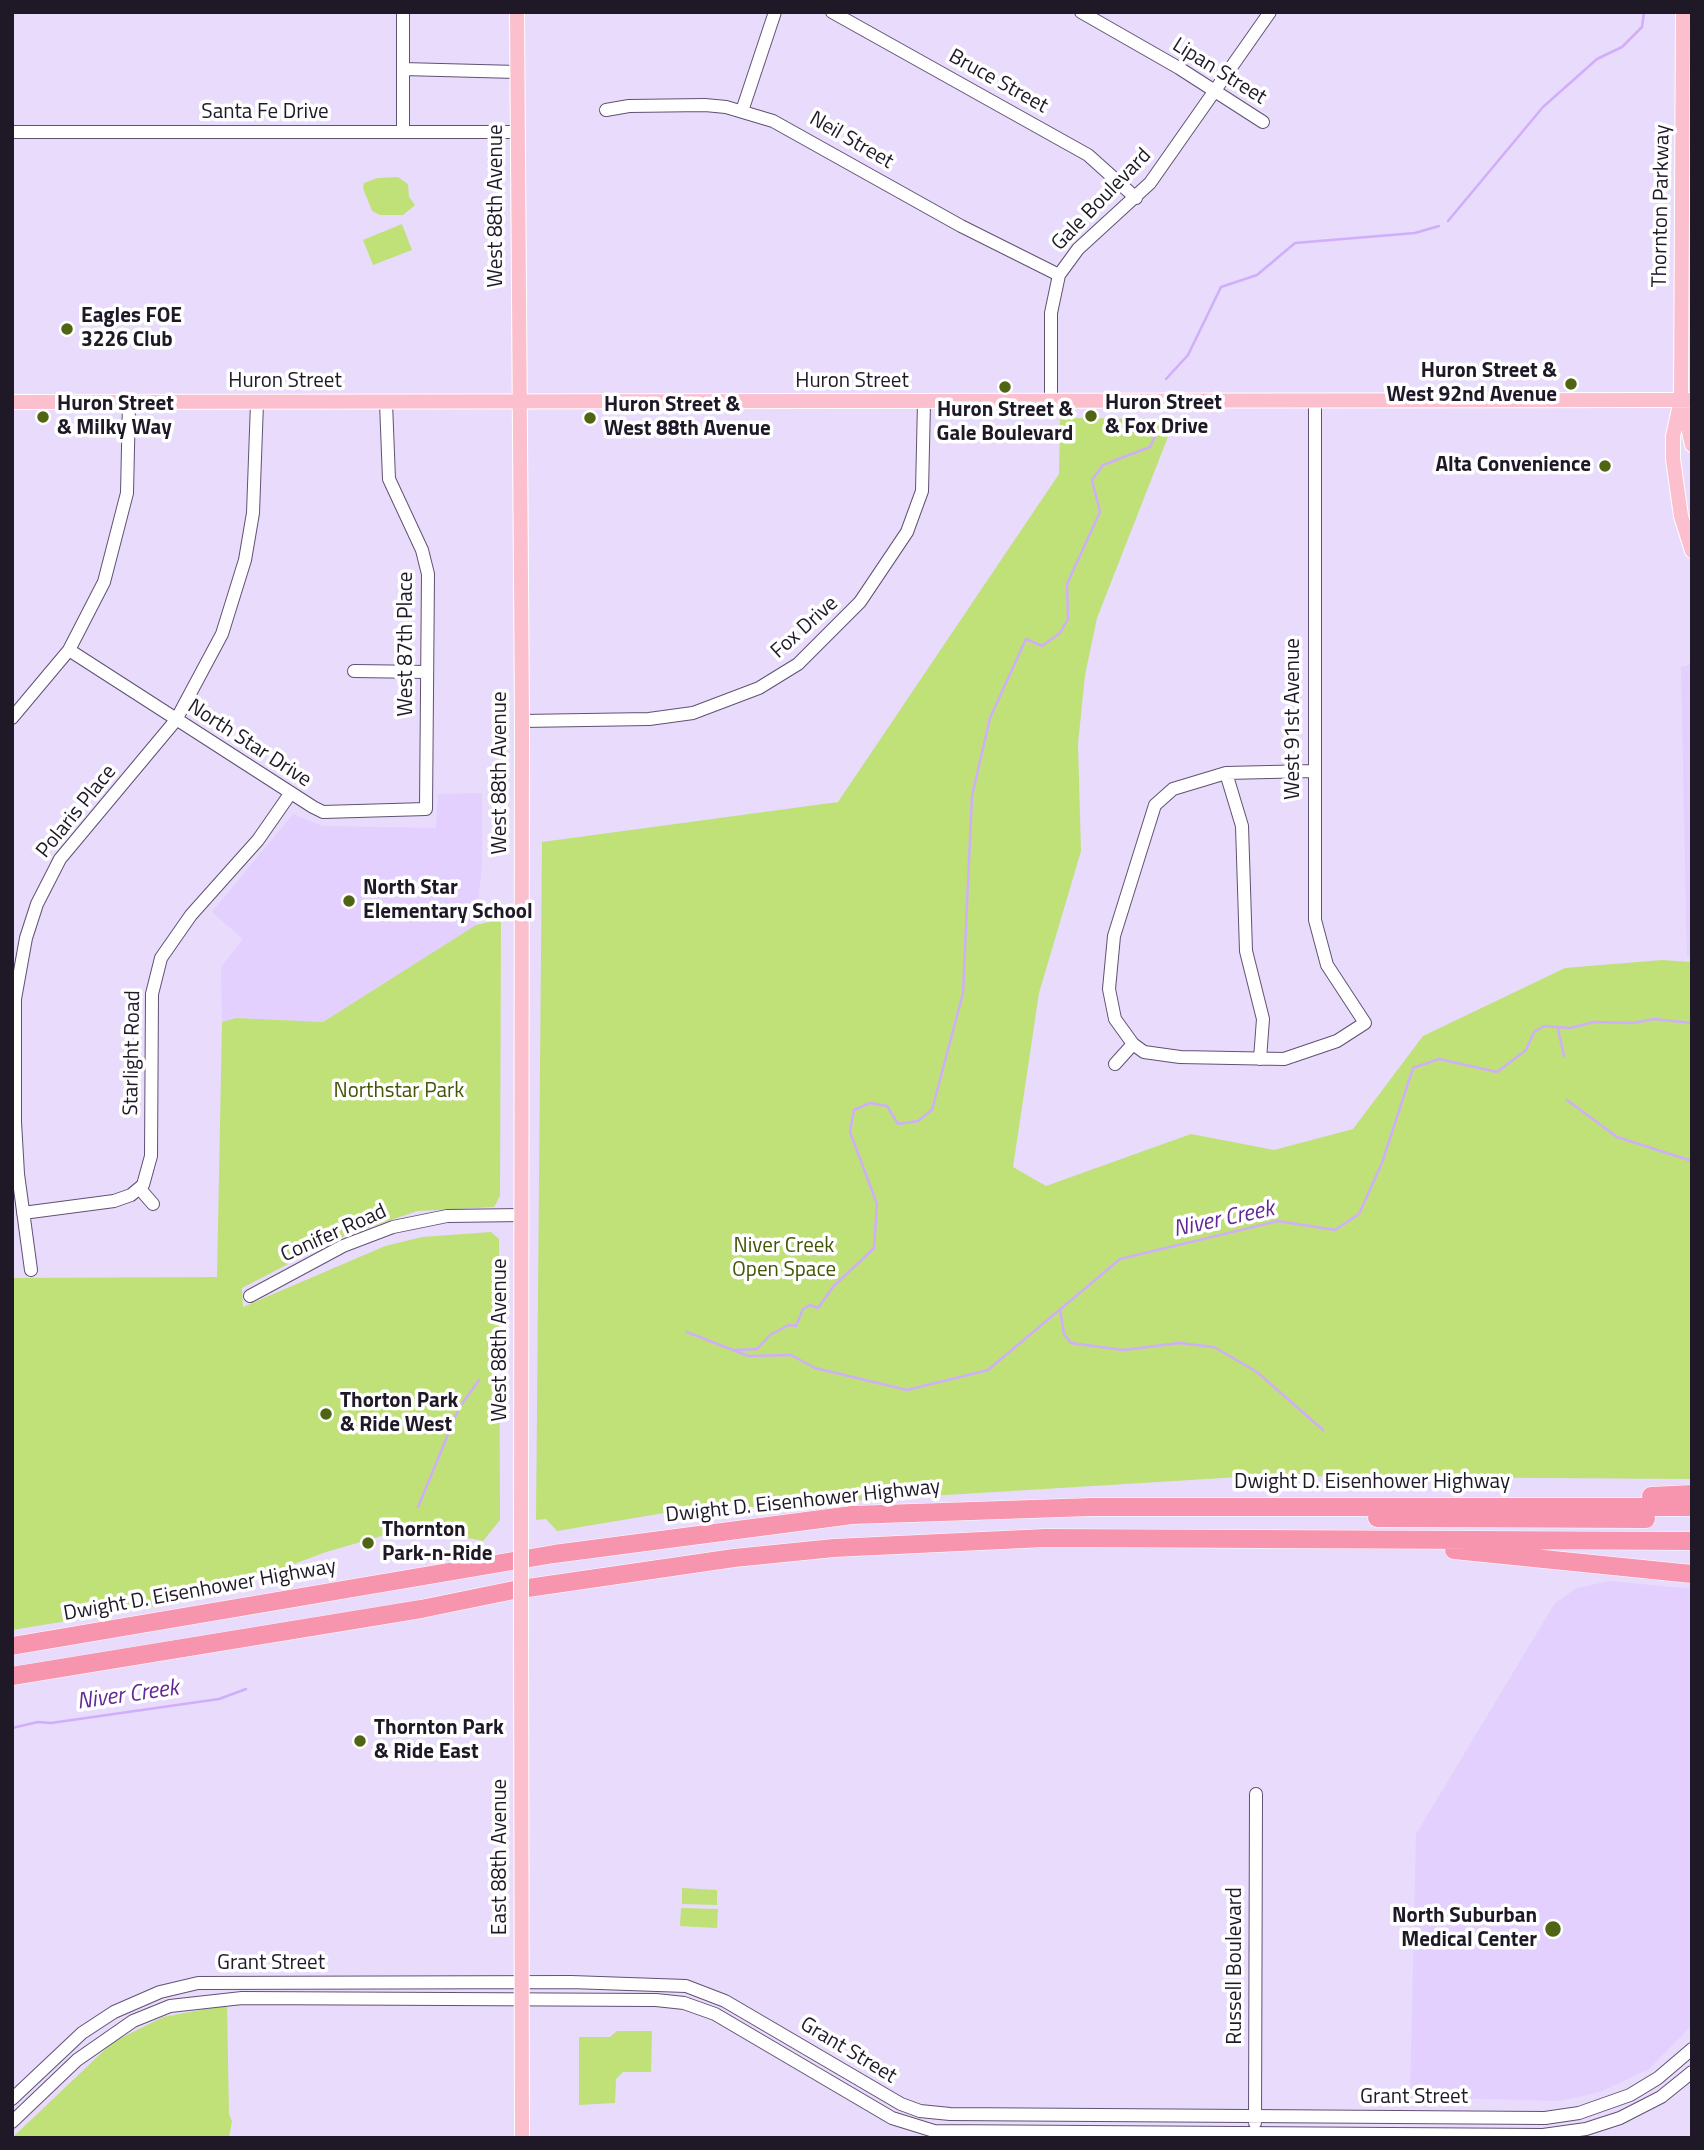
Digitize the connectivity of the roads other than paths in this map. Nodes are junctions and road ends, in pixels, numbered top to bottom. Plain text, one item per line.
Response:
1 (403, 12) edge
2 (517, 12) edge
3 (775, 12) edge
4 (832, 12) edge
5 (1081, 12) edge
6 (1270, 12) edge
7 (1684, 12) edge
8 (403, 69) junction
9 (517, 72) junction
10 (1216, 92) junction
11 (606, 110) dead end
12 (742, 111) junction
13 (1263, 122) dead end
14 (12, 132) edge
15 (403, 132) junction
16 (518, 132) junction
17 (1136, 198) junction
18 (1059, 275) junction
19 (1687, 400) edge
20 (1315, 401) junction
21 (12, 402) edge
22 (129, 402) junction
23 (924, 402) junction
24 (1051, 402) junction
25 (257, 403) junction
26 (386, 403) junction
27 (520, 404) junction
28 (1692, 445) edge
29 (1692, 551) edge
30 (69, 650) junction
31 (354, 671) dead end
32 (426, 672) junction
33 (12, 718) edge
34 (176, 720) junction
35 (522, 722) junction
36 (1313, 771) junction
37 (1226, 773) junction
38 (290, 794) junction
39 (426, 808) joint
40 (12, 934) edge
41 (26, 938) junction
42 (1133, 1044) junction
43 (1261, 1059) junction
44 (1115, 1064) dead end
45 (140, 1189) junction
46 (153, 1204) dead end
47 (23, 1213) junction
48 (522, 1215) junction
49 (31, 1270) dead end
50 (250, 1296) dead end
51 (1692, 1494) edge
52 (1550, 1505) junction
53 (1692, 1507) edge
54 (1692, 1518) edge
55 (740, 1528) junction
56 (1692, 1530) edge
57 (1332, 1539) junction
58 (1542, 1541) junction
59 (1692, 1541) edge
60 (1692, 1574) edge
61 (517, 1583) junction
62 (12, 1646) edge
63 (12, 1666) edge
64 (12, 1676) edge
65 (1256, 1794) dead end
66 (523, 1982) junction
67 (523, 1999) junction
68 (1692, 2049) edge
69 (1674, 2065) junction
70 (1690, 2080) edge
71 (12, 2099) edge
72 (1255, 2116) junction
73 (12, 2122) edge
74 (1255, 2136) edge
75 (522, 2138) edge

1 - 8 street
2 - 9 main road, West 88th Avenue
3 - 12 street
4 - 17 street, Bruce Street
5 - 10 street, Lipan Street
6 - 10 street, Gale Boulevard
7 - 19 main road, Thornton Parkway
8 - 9 street
8 - 15 street
9 - 16 main road, West 88th Avenue
10 - 13 street, Lipan Street
10 - 17 street, Gale Boulevard
11 - 12 street, Neil Street
12 - 18 street, Neil Street
14 - 15 street, Santa Fe Drive
15 - 16 street, Santa Fe Drive
16 - 27 main road, West 88th Avenue
17 - 18 street, Gale Boulevard
18 - 24 street, Gale Boulevard
19 - 20 main road, Huron Street
19 - 28 main road, Thornton Parkway
19 - 29 main road, Thornton Parkway
20 - 24 main road, Huron Street
20 - 36 street, West 91st Avenue
21 - 22 main road, Huron Street
22 - 25 main road, Huron Street
22 - 30 street
23 - 24 main road, Huron Street
23 - 27 main road, Huron Street
23 - 35 street, Fox Drive
25 - 26 main road, Huron Street
25 - 34 street, Polaris Place
26 - 27 main road, Huron Street
26 - 32 street, West 87th Place
27 - 35 main road, West 88th Avenue
30 - 33 street
30 - 34 street, North Star Drive
31 - 32 street
32 - 39 street, West 87th Place
34 - 38 street, North Star Drive
34 - 41 street, Polaris Place
35 - 48 main road, West 88th Avenue
36 - 37 street
36 - 43 street, West 91st Avenue
37 - 42 street
37 - 43 street
38 - 39 street, North Star Drive
38 - 45 street, Starlight Road
40 - 41 street
41 - 47 street, Polaris Place
42 - 43 street
42 - 44 street
45 - 46 street
45 - 47 street
47 - 49 street, Polaris Place
48 - 50 street, Conifer Road
48 - 61 main road, West 88th Avenue, bridge
51 - 52 highway
52 - 53 highway, Dwight D. Eisenhower Highway
52 - 55 highway, Dwight D. Eisenhower Highway
54 - 55 highway
55 - 62 highway, Dwight D. Eisenhower Highway
56 - 58 highway
57 - 58 highway
57 - 60 highway
57 - 61 highway
58 - 59 highway
61 - 63 highway
61 - 64 highway
61 - 66 main road, East 88th Avenue, bridge
65 - 72 street, Russell Boulevard
66 - 67 main road, East 88th Avenue
66 - 71 street, Grant Street
66 - 72 street, Grant Street
67 - 73 street, Grant Street
67 - 74 street, Grant Street
67 - 75 main road, East 88th Avenue
68 - 69 street, Grant Street
69 - 70 street
69 - 72 street, Grant Street
70 - 74 street, Grant Street
72 - 74 street, Russell Boulevard

